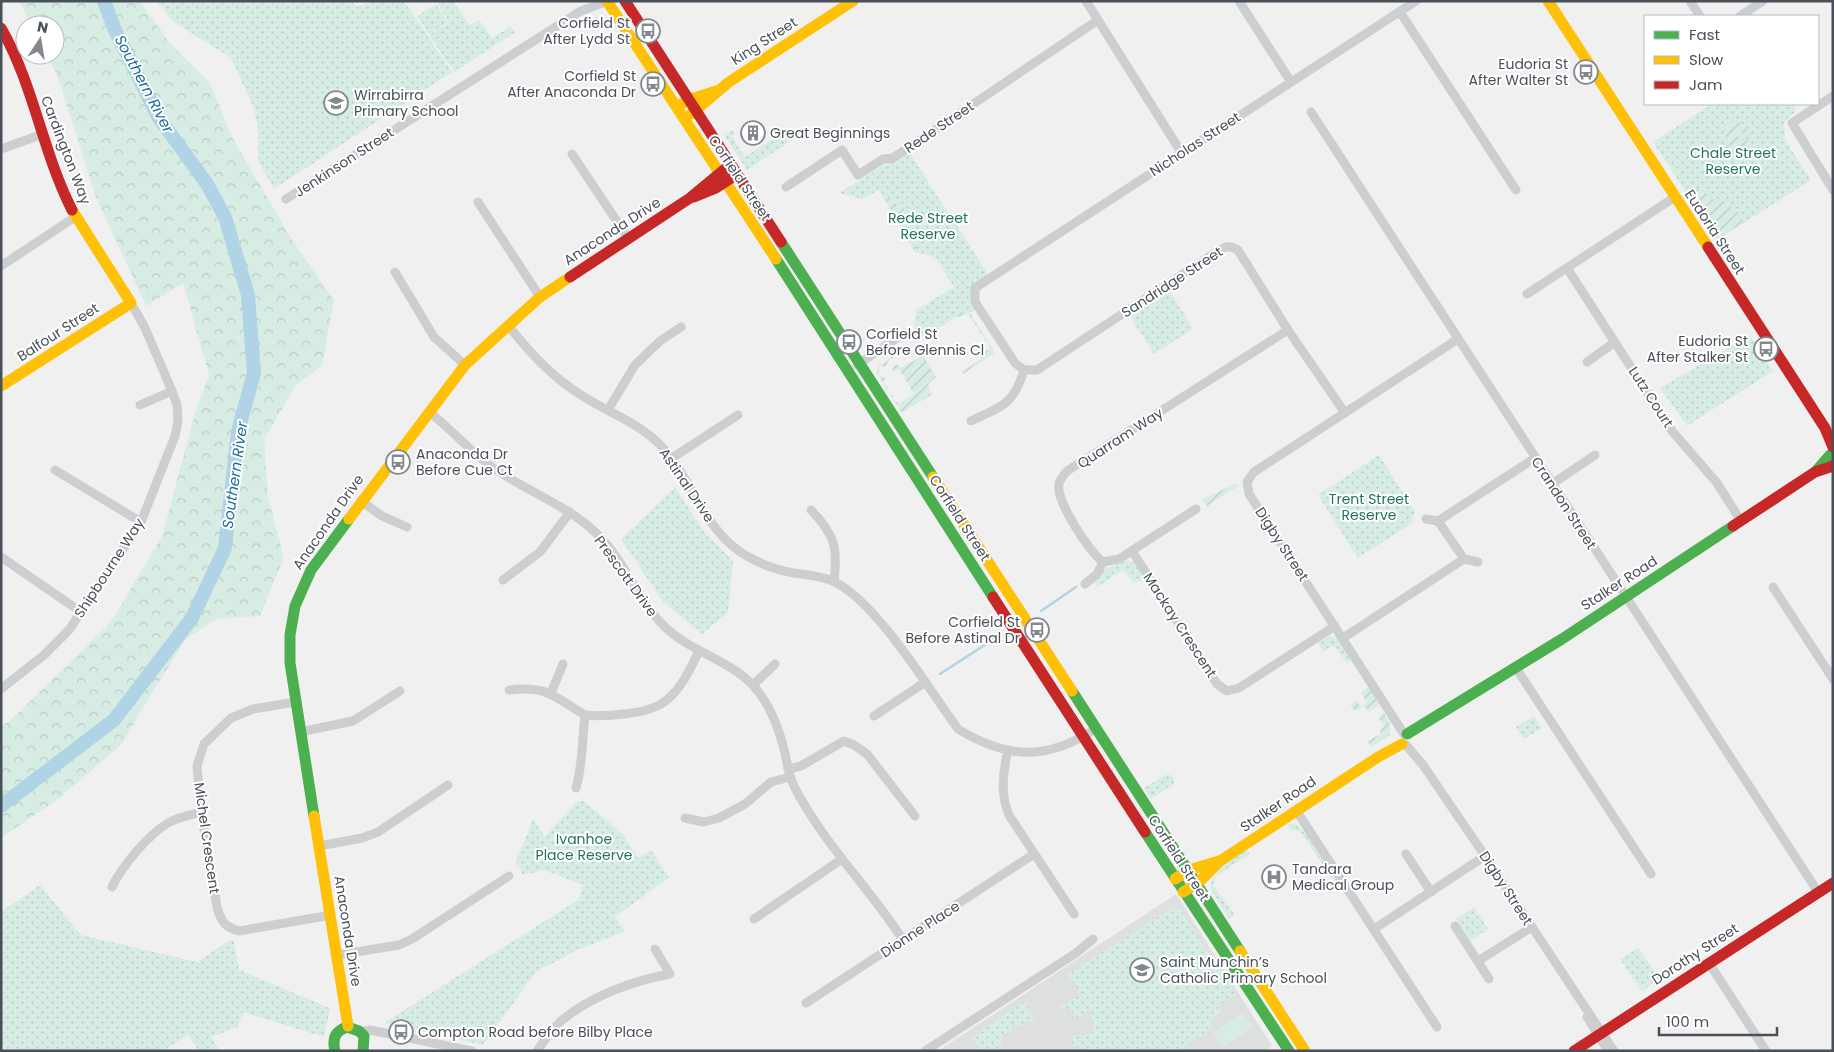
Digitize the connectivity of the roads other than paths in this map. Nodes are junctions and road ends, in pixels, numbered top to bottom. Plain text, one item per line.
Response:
1 (587, 1) edge
2 (607, 1) edge
3 (625, 1) edge
4 (853, 1) edge
5 (1086, 1) edge
6 (1239, 1) edge
7 (1548, 1) edge
8 (1690, 1) edge
9 (1763, 1) edge
10 (1411, 2) edge
11 (579, 12) junction
12 (1400, 12) junction
13 (1699, 15) edge
14 (1742, 15) edge
15 (1098, 20) junction
16 (3, 33) edge
17 (1291, 82) junction
18 (717, 90) junction
19 (1833, 96) edge
20 (688, 100) junction
21 (677, 106) junction
22 (696, 111) junction
23 (1311, 112) dead end
24 (684, 118) junction
25 (43, 134) junction
26 (1, 150) edge
27 (1182, 152) junction
28 (572, 154) dead end
29 (733, 170) junction
30 (722, 177) junction
31 (786, 187) dead end
32 (1516, 190) dead end
33 (1833, 190) edge
34 (1675, 197) junction
35 (286, 199) dead end
36 (478, 202) dead end
37 (75, 217) junction
38 (628, 238) junction
39 (1, 266) edge
40 (1567, 268) junction
41 (395, 272) dead end
42 (1527, 294) dead end
43 (540, 297) junction
44 (131, 303) junction
45 (508, 325) junction
46 (681, 327) dead end
47 (1288, 330) junction
48 (904, 333) dead end
49 (1458, 340) junction
50 (1615, 342) junction
51 (1587, 362) dead end
52 (859, 364) junction
53 (466, 365) junction
54 (1024, 370) junction
55 (847, 371) junction
56 (1, 386) edge
57 (172, 391) junction
58 (140, 405) dead end
59 (608, 410) junction
60 (429, 412) junction
61 (1344, 412) junction
62 (738, 415) dead end
63 (970, 421) dead end
64 (1829, 431) edge
65 (1595, 456) dead end
66 (1832, 456) edge
67 (672, 458) junction
68 (1535, 458) junction
69 (55, 470) dead end
70 (1552, 484) junction
71 (361, 501) junction
72 (1196, 509) dead end
73 (811, 510) dead end
74 (570, 512) junction
75 (1426, 519) dead end
76 (1438, 521) junction
77 (141, 522) junction
78 (1741, 522) junction
79 (407, 527) dead end
80 (1132, 551) junction
81 (1, 557) edge
82 (1464, 559) junction
83 (1103, 562) junction
84 (1478, 562) dead end
85 (503, 580) dead end
86 (834, 581) junction
87 (1085, 584) dead end
88 (1774, 587) dead end
89 (1625, 596) junction
90 (81, 612) junction
91 (1335, 626) junction
92 (1343, 638) junction
93 (699, 650) junction
94 (564, 664) dead end
95 (775, 664) dead end
96 (1516, 668) junction
97 (1833, 679) edge
98 (924, 682) junction
99 (753, 685) junction
100 (1, 689) edge
101 (509, 690) dead end
102 (400, 691) dead end
103 (551, 693) junction
104 (295, 702) junction
105 (585, 715) junction
106 (874, 716) dead end
107 (1095, 729) junction
108 (300, 732) junction
109 (1083, 737) junction
110 (1404, 739) junction
111 (1008, 750) junction
112 (789, 773) junction
113 (448, 785) dead end
114 (576, 788) dead end
115 (1296, 810) junction
116 (202, 812) junction
117 (916, 816) dead end
118 (684, 818) dead end
119 (319, 846) junction
120 (1034, 854) junction
121 (1406, 854) dead end
122 (1486, 856) junction
123 (842, 859) junction
124 (1220, 861) junction
125 (1189, 870) junction
126 (1651, 874) dead end
127 (509, 876) dead end
128 (1175, 879) junction
129 (1198, 883) junction
130 (1833, 883) edge
131 (112, 887) dead end
132 (1183, 892) junction
133 (1431, 892) junction
134 (1818, 892) junction
135 (1074, 914) dead end
136 (332, 915) junction
137 (754, 919) dead end
138 (1454, 926) dead end
139 (1532, 927) junction
140 (1374, 929) junction
141 (1093, 939) dead end
142 (903, 940) junction
143 (655, 949) dead end
144 (338, 955) junction
145 (1478, 961) junction
146 (1709, 963) junction
147 (1489, 979) dead end
148 (806, 1003) dead end
149 (1437, 1027) dead end
150 (343, 1028) junction
151 (1600, 1033) junction
152 (363, 1041) edge
153 (425, 1047) edge
154 (335, 1051) edge
155 (472, 1051) edge
156 (536, 1051) edge
157 (926, 1051) edge
158 (1289, 1051) edge
159 (1305, 1051) edge
160 (1574, 1051) edge
161 (1608, 1051) edge
162 (1614, 1051) edge
163 (1766, 1051) edge

1 - 11 street, Jenkinson Street
2 - 11 street, Jenkinson Street
2 - 21 main road, Corfield Street
3 - 20 main road, Corfield Street
4 - 18 main road, King Street
5 - 15 street
6 - 17 street
7 - 34 main road, Eudoria Street
8 - 13 street
9 - 14 street
10 - 12 street, Nicholas Street
11 - 35 street, Jenkinson Street
12 - 17 street, Nicholas Street
12 - 32 street
15 - 27 street
15 - 31 street, Rede Street
16 - 25 main road, Cardington Way
17 - 27 street, Nicholas Street
18 - 20 main road, King Street
18 - 22 main road, King Street
19 - 33 street
20 - 21 main road, King Street
20 - 22 main road, Corfield Street
21 - 24 main road, Corfield Street
22 - 24 main road, King Street
22 - 29 main road, Corfield Street
23 - 49 street, Crandon Street
24 - 30 main road, Corfield Street
25 - 26 street
25 - 37 main road, Cardington Way
27 - 54 street, Nicholas Street
28 - 38 street
29 - 30 main road, Anaconda Drive
29 - 52 main road, Corfield Street
30 - 38 main road, Anaconda Drive
30 - 55 main road, Corfield Street
34 - 40 street
34 - 64 main road, Eudoria Street
36 - 43 street
37 - 39 street
37 - 44 main road, Cardington Way
38 - 43 main road, Anaconda Drive
40 - 42 street
40 - 50 street, Lutz Court
41 - 53 street
43 - 45 main road, Anaconda Drive
44 - 56 main road, Balfour Street
44 - 57 street, Shipbourne Way
45 - 53 main road, Anaconda Drive
45 - 59 street, Astinal Drive
46 - 59 street
47 - 54 street, Sandridge Street
47 - 61 street, Sandridge Street
47 - 83 street, Quarram Way
48 - 52 street
49 - 61 street
49 - 68 street, Crandon Street
50 - 51 street
50 - 78 street, Lutz Court
52 - 55 street
52 - 107 main road, Corfield Street
53 - 60 main road, Anaconda Drive
54 - 63 street
55 - 109 main road, Corfield Street
57 - 58 street
57 - 77 street, Shipbourne Way
59 - 67 street, Astinal Drive
60 - 71 main road, Anaconda Drive
60 - 74 street, Prescott Drive
61 - 91 street, Digby Street
62 - 67 street
64 - 66 main road, Eudoria Street
65 - 70 street
66 - 78 main road, Stalker Road
67 - 86 street, Astinal Drive
68 - 70 street, Crandon Street
68 - 76 street
69 - 77 street
70 - 89 street, Crandon Street
71 - 79 street
71 - 104 main road, Anaconda Drive
72 - 80 street
73 - 86 street
74 - 85 street
74 - 93 street, Prescott Drive
75 - 76 street
76 - 82 street
77 - 90 street, Shipbourne Way
78 - 89 main road, Stalker Road
80 - 83 street
80 - 91 street, Mackay Crescent
81 - 90 street
82 - 84 street
82 - 92 street
83 - 87 street
86 - 98 street, Astinal Drive
88 - 97 street
89 - 96 main road, Stalker Road
89 - 134 street, Crandon Street
90 - 100 street, Shipbourne Way
91 - 92 street, Digby Street
92 - 110 street, Digby Street
93 - 99 street, Prescott Drive
93 - 105 street
94 - 103 street
95 - 99 street
96 - 110 main road, Stalker Road
96 - 126 street
98 - 106 street
98 - 111 street, Astinal Drive
99 - 112 street, Prescott Drive
101 - 103 street
102 - 108 street
103 - 105 street
104 - 108 main road, Anaconda Drive
104 - 116 street, Michel Crescent
105 - 114 street
107 - 109 street, Astinal Drive
107 - 125 main road, Corfield Street
108 - 119 main road, Anaconda Drive
109 - 111 street, Astinal Drive
109 - 128 main road, Corfield Street
110 - 115 main road, Stalker Road
110 - 122 street, Digby Street
111 - 120 street
112 - 117 street
112 - 118 street
112 - 123 street, Prescott Drive
113 - 119 street
115 - 124 main road, Stalker Road
115 - 140 street
116 - 131 street
116 - 136 street, Michel Crescent
119 - 136 main road, Anaconda Drive
120 - 135 street
120 - 142 street, Dionne Place
121 - 133 street
122 - 133 street
122 - 139 street, Digby Street
123 - 137 street
123 - 142 street, Prescott Drive
124 - 125 main road, Stalker Road
124 - 129 main road, Stalker Road
125 - 128 main road, Stalker Road
125 - 129 main road, Corfield Street
127 - 144 street
128 - 132 main road, Corfield Street
129 - 132 main road, Stalker Road
129 - 159 main road, Corfield Street
130 - 134 main road, Dorothy Street
132 - 158 main road, Corfield Street
133 - 140 street
134 - 146 main road, Dorothy Street
136 - 144 main road, Anaconda Drive
138 - 145 street
139 - 145 street
139 - 151 street, Digby Street
140 - 149 street
141 - 157 street
142 - 148 street, Dionne Place
143 - 156 street
144 - 150 main road, Anaconda Drive
145 - 147 street
146 - 151 main road, Dorothy Street
146 - 163 street
150 - 152 main road
150 - 154 main road, Anaconda Drive
151 - 160 main road, Dorothy Street
151 - 161 street, Digby Street
151 - 162 street, Digby Street
152 - 153 street
153 - 155 street

